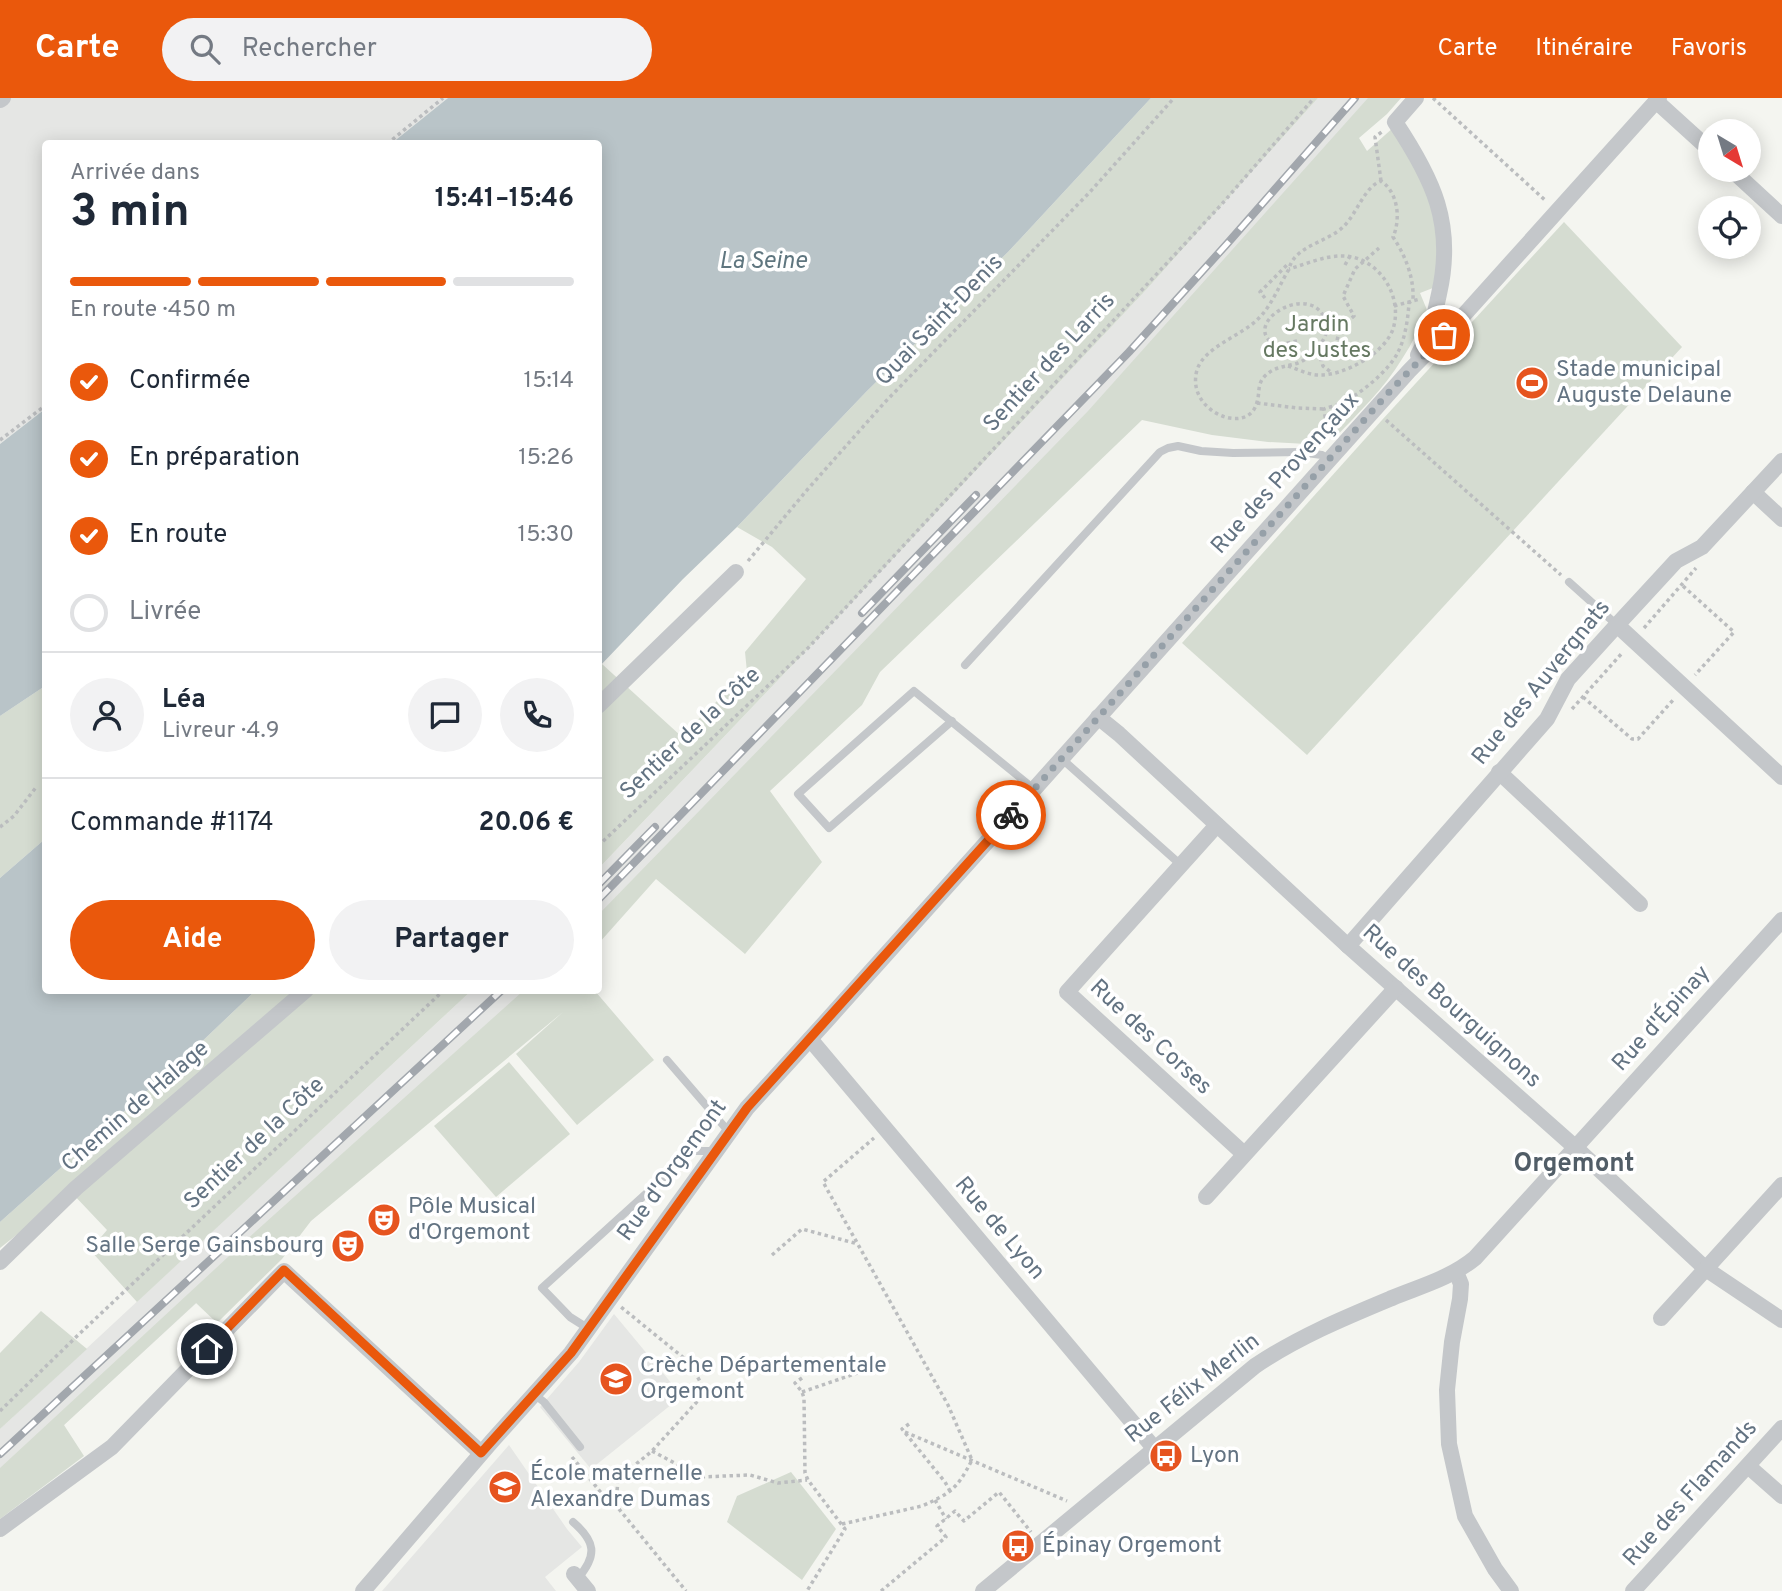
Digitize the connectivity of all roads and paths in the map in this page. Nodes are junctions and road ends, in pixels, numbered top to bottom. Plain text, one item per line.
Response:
1 (443, 98) edge
2 (1174, 98) edge
3 (1314, 98) edge
4 (1416, 98) edge
5 (1432, 98) edge
6 (1658, 100) edge
7 (1395, 122) junction
8 (1698, 138) edge
9 (392, 140) edge
10 (1381, 181) junction
11 (1745, 182) edge
12 (1558, 212) junction
13 (1782, 216) edge
14 (1379, 248) dead end
15 (1350, 256) junction
16 (1291, 261) junction
17 (1364, 261) junction
18 (1345, 265) dead end
19 (1289, 269) junction
20 (1439, 294) junction
21 (1265, 298) dead end
22 (1409, 303) junction
23 (1394, 306) junction
24 (1264, 312) junction
25 (1270, 318) junction
26 (1297, 341) dead end
27 (1317, 349) junction
28 (1321, 360) junction
29 (1286, 365) junction
30 (1409, 371) junction
31 (1337, 374) junction
32 (1257, 403) junction
33 (42, 408) edge
34 (1324, 409) junction
35 (1374, 409) junction
36 (0, 440) edge
37 (1325, 457) junction
38 (1782, 461) edge
39 (1753, 492) junction
40 (1782, 519) edge
41 (736, 572) joint
42 (1569, 582) joint
43 (1617, 625) junction
44 (808, 649) joint
45 (965, 666) dead end
46 (602, 702) edge
47 (1098, 718) junction
48 (952, 722) junction
49 (1062, 759) junction
50 (1499, 772) junction
51 (1782, 777) edge
52 (37, 786) dead end
53 (1034, 789) junction
54 (1217, 825) junction
55 (0, 827) edge
56 (602, 842) edge
57 (1181, 865) junction
58 (1640, 904) dead end
59 (1782, 920) edge
60 (1348, 946) junction
61 (1396, 988) junction
62 (301, 994) edge
63 (440, 994) edge
64 (810, 1039) junction
65 (667, 1060) dead end
66 (885, 1128) junction
67 (729, 1132) junction
68 (1576, 1148) junction
69 (715, 1151) junction
70 (1244, 1154) junction
71 (1782, 1185) edge
72 (1206, 1197) dead end
73 (858, 1244) junction
74 (772, 1255) dead end
75 (0, 1262) edge
76 (1706, 1269) junction
77 (1456, 1272) junction
78 (610, 1298) junction
79 (1661, 1318) dead end
80 (1782, 1320) edge
81 (589, 1329) junction
82 (866, 1370) dead end
83 (802, 1378) dead end
84 (802, 1392) junction
85 (534, 1394) junction
86 (0, 1411) edge
87 (909, 1424) dead end
88 (1782, 1428) edge
89 (905, 1432) junction
90 (580, 1447) dead end
91 (1154, 1448) junction
92 (652, 1451) junction
93 (481, 1453) junction
94 (972, 1461) junction
95 (1748, 1466) junction
96 (808, 1480) junction
97 (950, 1491) junction
98 (1782, 1496) edge
99 (935, 1500) junction
100 (1067, 1500) dead end
101 (946, 1519) junction
102 (573, 1522) dead end
103 (842, 1524) junction
104 (0, 1529) edge
105 (1032, 1532) dead end
106 (580, 1581) edge
107 (363, 1591) edge
108 (686, 1591) edge
109 (807, 1591) edge
110 (881, 1591) edge
111 (983, 1591) edge
112 (1511, 1591) edge
113 (1633, 1591) edge

1 - 9 path
2 - 41 path, Quai Saint-Denis
3 - 44 path, Sentier des Larris
4 - 7 street
5 - 12 path
6 - 8 street
6 - 12 street, Rue des Provençaux
7 - 10 path
7 - 20 street
10 - 16 path
10 - 22 path
11 - 13 street
12 - 30 street, Rue des Provençaux
14 - 17 path
15 - 17 path
15 - 18 path
15 - 19 path
16 - 19 path
16 - 21 path
17 - 23 path
17 - 28 path
19 - 24 path
20 - 22 path
20 - 30 street
22 - 23 path
22 - 34 path
23 - 31 path
24 - 25 path
24 - 32 path
25 - 26 path
25 - 27 path
27 - 28 path
27 - 29 path
28 - 31 path
29 - 31 path
29 - 32 path
30 - 35 street, Rue des Provençaux
32 - 34 path
33 - 36 path
34 - 37 path
35 - 37 street, Rue des Provençaux
35 - 42 path
37 - 45 lane
37 - 47 street, Rue des Provençaux
38 - 39 street, Rue des Auvergnats
39 - 40 street
39 - 43 street, Rue des Auvergnats
41 - 46 street
42 - 43 lane
43 - 50 street, Rue des Auvergnats
43 - 51 street
44 - 56 path, Sentier de la Côte
47 - 49 street, Rue des Provençaux
47 - 54 street, Rue des Bourguignons
48 - 48 lane
48 - 53 lane
49 - 53 street, Rue des Provençaux
49 - 57 lane
50 - 58 street
50 - 60 street, Rue des Auvergnats
52 - 55 path
53 - 64 street, Rue d'Orgemont
54 - 57 street, Rue des Corses
54 - 60 street, Rue des Bourguignons
57 - 70 street, Rue des Corses
59 - 68 street, Rue d'Épinay
60 - 61 street, Rue des Bourguignons
61 - 68 street, Rue des Bourguignons
61 - 70 street
62 - 75 street, Chemin de Halage
63 - 86 path, Sentier de la Côte
64 - 66 street, Rue de Lyon
64 - 67 street, Rue d'Orgemont
65 - 67 lane
66 - 73 path
66 - 91 street, Rue de Lyon
67 - 69 street, Rue d'Orgemont
68 - 76 street, Rue des Bourguignons
68 - 77 street, Rue Félix Merlin
69 - 78 street, Rue d'Orgemont
69 - 81 lane
70 - 72 street
71 - 76 street
73 - 74 path
73 - 94 path
76 - 79 street
76 - 80 street, Rue des Bourguignons
77 - 91 street, Rue Félix Merlin
77 - 112 street
78 - 81 street, Rue d'Orgemont
78 - 92 path
81 - 85 street, Rue d'Orgemont
82 - 84 path
83 - 84 path
84 - 96 path
85 - 90 lane
85 - 93 street, Rue d'Orgemont
87 - 89 path
88 - 95 street, Rue des Flamands
89 - 94 path
89 - 97 path
91 - 111 street, Rue Félix Merlin
92 - 96 path
92 - 108 path
93 - 104 street
93 - 107 street, Rue d'Orgemont
94 - 97 path
94 - 100 path
95 - 98 street
95 - 113 street, Rue des Flamands
96 - 103 path
97 - 99 path
99 - 101 path
99 - 103 path
101 - 105 path
101 - 110 path
102 - 106 lane
103 - 109 path

